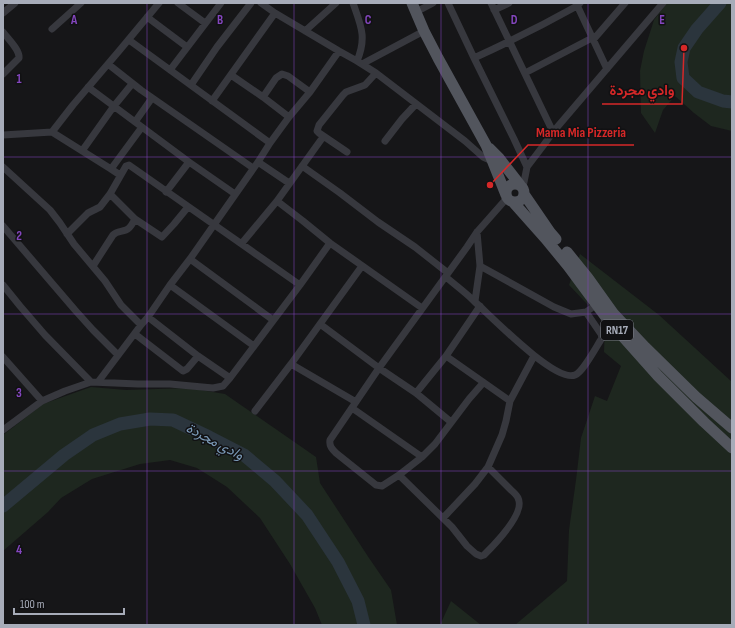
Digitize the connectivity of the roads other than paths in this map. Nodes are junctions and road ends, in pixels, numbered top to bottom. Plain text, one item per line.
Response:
1 (15, 3) edge
2 (81, 3) edge
3 (157, 3) edge
4 (178, 3) edge
5 (221, 3) edge
6 (251, 3) edge
7 (260, 3) edge
8 (336, 3) edge
9 (353, 3) edge
10 (433, 3) edge
11 (448, 3) edge
12 (490, 3) edge
13 (509, 3) edge
14 (625, 3) edge
15 (663, 3) edge
16 (578, 4) edge
17 (414, 7) edge
18 (494, 10) junction
19 (3, 13) edge
20 (275, 13) junction
21 (147, 17) junction
22 (205, 23) junction
23 (52, 29) dead end
24 (305, 31) junction
25 (424, 31) junction
26 (3, 32) edge
27 (593, 39) junction
28 (129, 40) junction
29 (509, 42) junction
30 (186, 47) junction
31 (339, 51) junction
32 (474, 58) junction
33 (360, 62) junction
34 (108, 64) junction
35 (607, 69) junction
36 (170, 70) junction
37 (376, 73) junction
38 (525, 73) junction
39 (3, 74) edge
40 (231, 75) junction
41 (132, 84) junction
42 (191, 85) junction
43 (88, 87) junction
44 (310, 92) junction
45 (263, 97) junction
46 (152, 98) junction
47 (212, 101) junction
48 (416, 104) junction
49 (114, 106) junction
50 (289, 117) junction
51 (135, 122) junction
52 (142, 127) junction
53 (52, 132) junction
54 (553, 132) junction
55 (3, 135) edge
56 (323, 137) junction
57 (385, 141) dead end
58 (270, 143) junction
59 (82, 151) junction
60 (347, 152) dead end
61 (495, 160) junction
62 (189, 162) junction
63 (258, 162) junction
64 (302, 166) junction
65 (3, 167) edge
66 (527, 167) junction
67 (253, 168) junction
68 (111, 169) junction
69 (120, 175) junction
70 (289, 183) junction
71 (522, 188) junction
72 (166, 192) junction
73 (110, 194) junction
74 (235, 194) junction
75 (509, 198) junction
76 (277, 201) junction
77 (188, 207) junction
78 (136, 219) junction
79 (214, 224) junction
80 (3, 226) edge
81 (478, 232) junction
82 (67, 234) junction
83 (330, 243) junction
84 (242, 244) junction
85 (190, 259) junction
86 (93, 266) junction
87 (362, 266) junction
88 (480, 266) junction
89 (447, 275) junction
90 (3, 285) edge
91 (170, 285) junction
92 (300, 285) junction
93 (477, 304) junction
94 (596, 305) junction
95 (422, 308) junction
96 (586, 312) junction
97 (148, 317) junction
98 (273, 320) junction
99 (320, 324) junction
100 (141, 325) junction
101 (135, 334) junction
102 (254, 346) junction
103 (118, 355) junction
104 (198, 356) junction
105 (446, 356) junction
106 (534, 356) junction
107 (3, 357) edge
108 (291, 364) junction
109 (379, 368) junction
110 (230, 378) junction
111 (95, 382) junction
112 (484, 383) junction
113 (416, 393) junction
114 (42, 401) junction
115 (510, 401) junction
116 (354, 405) junction
117 (255, 411) dead end
118 (451, 422) junction
119 (732, 428) edge
120 (3, 430) edge
121 (732, 448) edge
122 (422, 457) junction
123 (488, 467) junction
124 (399, 475) junction
125 (443, 518) junction

1 - 19 street
2 - 23 street
3 - 21 street
4 - 22 street
5 - 22 street
6 - 42 street
7 - 20 street
8 - 24 street
9 - 33 street
10 - 17 street
11 - 32 street
12 - 18 street
13 - 18 street
14 - 27 street
15 - 35 street
16 - 27 street
16 - 29 street
17 - 25 main road, RN17
18 - 29 street
20 - 24 street
20 - 40 street
21 - 28 street
21 - 30 street
22 - 30 street
24 - 31 street
25 - 33 street
25 - 61 main road, RN17
26 - 39 street
27 - 35 street
27 - 38 street
28 - 34 street
28 - 36 street
29 - 32 street
29 - 38 street
30 - 36 street
31 - 33 street
31 - 44 street
32 - 66 street
33 - 37 street
34 - 41 street
34 - 43 street
35 - 54 street
36 - 42 street
37 - 48 street
37 - 56 street
38 - 54 street
40 - 45 street
40 - 47 street
41 - 46 street
41 - 49 street
42 - 47 street
43 - 49 street
43 - 53 street
44 - 45 street
44 - 50 street
45 - 50 street
46 - 51 street
46 - 67 street
47 - 58 street
48 - 57 street
48 - 61 street
49 - 51 street
49 - 59 street
50 - 58 street
51 - 52 street
52 - 62 street
52 - 68 street
53 - 55 street
53 - 59 street
54 - 66 street
56 - 60 street
56 - 64 street
58 - 63 street
59 - 68 street
61 - 71 main road, RN17
61 - 75 main road, RN17
62 - 72 street
62 - 74 street
63 - 67 street
63 - 70 street
64 - 70 street
64 - 89 street
65 - 82 street
66 - 71 street
67 - 74 street
68 - 69 street
69 - 72 street
69 - 73 street
70 - 76 street
71 - 75 main road
71 - 75 main road
71 - 119 main road, RN17
72 - 77 street
73 - 78 street
73 - 82 street
74 - 79 street
75 - 81 street
75 - 94 main road, RN17
76 - 83 street
76 - 84 street
77 - 78 street
77 - 79 street
78 - 86 street
79 - 84 street
79 - 85 street
80 - 103 street
81 - 88 street
81 - 89 street
82 - 86 street
83 - 87 street
83 - 92 street
84 - 92 street
85 - 91 street
85 - 98 street
86 - 100 street
87 - 95 street
87 - 99 street
88 - 93 street
88 - 96 street
89 - 93 street
89 - 95 street
90 - 111 street
91 - 97 street
91 - 102 street
92 - 98 street
93 - 105 street
93 - 106 street
94 - 96 street
94 - 121 main road, RN17
95 - 109 street
96 - 106 street
97 - 100 street
97 - 104 street
98 - 102 street
99 - 108 street
99 - 109 street
100 - 101 street
101 - 103 street
101 - 104 street
102 - 110 street
103 - 111 street
104 - 110 street
105 - 112 street
105 - 113 street
106 - 115 street
107 - 114 street
108 - 116 street
108 - 117 street
109 - 113 street
109 - 116 street
110 - 111 street
111 - 114 street
112 - 115 street
112 - 118 street
113 - 118 street
114 - 120 street
115 - 123 street
116 - 122 street
116 - 124 street
118 - 122 street
122 - 124 street
123 - 125 street
123 - 125 street
124 - 125 street

